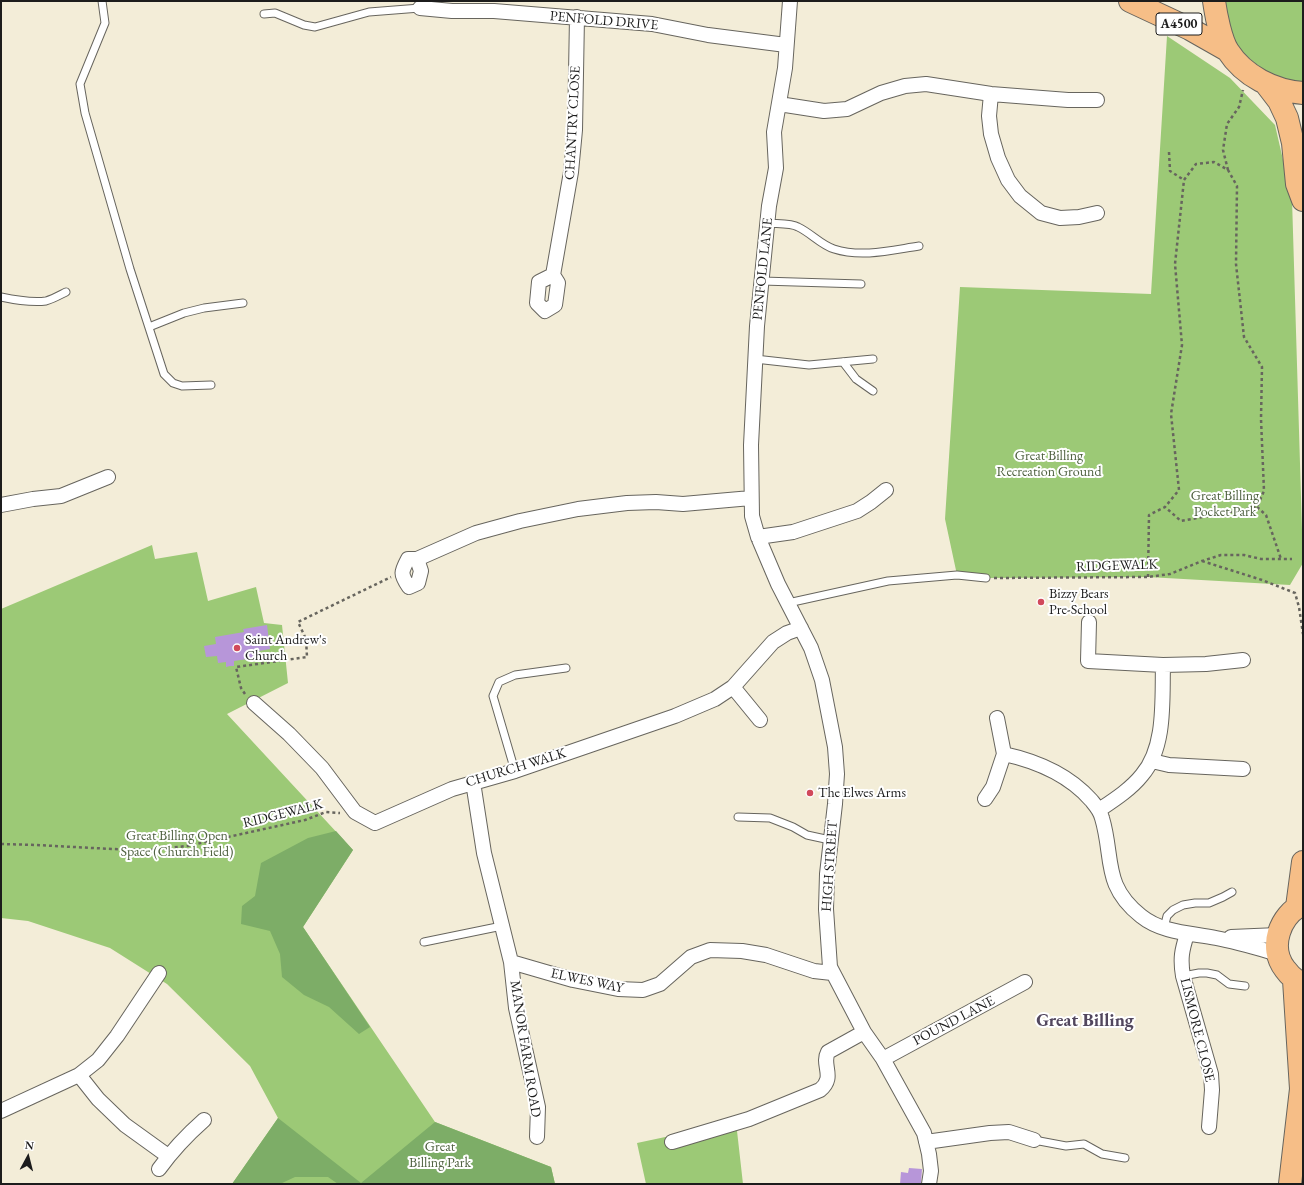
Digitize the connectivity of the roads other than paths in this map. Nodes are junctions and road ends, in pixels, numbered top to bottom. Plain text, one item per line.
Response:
1 (102, 1) edge
2 (790, 1) edge
3 (1130, 1) edge
4 (1214, 1) edge
5 (420, 8) joint
6 (264, 14) dead end
7 (577, 17) junction
8 (786, 45) junction
9 (1227, 50) junction
10 (1266, 84) junction
11 (1303, 93) edge
12 (991, 94) junction
13 (1097, 100) dead end
14 (779, 104) junction
15 (1303, 200) edge
16 (1097, 213) dead end
17 (768, 223) junction
18 (919, 246) dead end
19 (553, 275) dead end
20 (762, 281) junction
21 (861, 284) dead end
22 (66, 292) dead end
23 (1, 297) edge
24 (243, 303) dead end
25 (148, 327) junction
26 (873, 359) dead end
27 (755, 360) junction
28 (843, 362) junction
29 (211, 385) dead end
30 (873, 391) dead end
31 (108, 477) dead end
32 (886, 490) dead end
33 (751, 498) junction
34 (1, 506) edge
35 (758, 537) junction
36 (403, 572) road end
37 (986, 578) road end
38 (788, 603) junction
39 (1089, 622) dead end
40 (801, 628) junction
41 (1243, 660) dead end
42 (1162, 665) junction
43 (566, 668) dead end
44 (733, 687) junction
45 (254, 703) road end
46 (997, 718) dead end
47 (760, 720) dead end
48 (1004, 754) junction
49 (1152, 761) junction
50 (1243, 770) dead end
51 (516, 771) junction
52 (472, 782) junction
53 (985, 799) dead end
54 (1099, 810) junction
55 (738, 816) dead end
56 (830, 840) junction
57 (1303, 862) edge
58 (1232, 892) dead end
59 (1300, 905) edge
60 (502, 926) junction
61 (1164, 928) junction
62 (1187, 934) junction
63 (1217, 938) junction
64 (424, 942) dead end
65 (1278, 944) junction
66 (511, 962) junction
67 (159, 972) dead end
68 (832, 973) junction
69 (1183, 976) junction
70 (1025, 982) dead end
71 (1298, 982) edge
72 (1245, 986) dead end
73 (864, 1032) junction
74 (883, 1059) junction
75 (79, 1075) junction
76 (1302, 1085) edge
77 (1, 1111) edge
78 (204, 1120) dead end
79 (1210, 1127) dead end
80 (537, 1136) dead end
81 (1034, 1140) joint
82 (672, 1142) dead end
83 (926, 1142) junction
84 (168, 1156) junction
85 (1125, 1158) dead end
86 (160, 1169) dead end
87 (929, 1184) edge
88 (1290, 1184) edge

1 - 25 lane
2 - 8 street, PENFOLD LANE
3 - 9 main road, A4500
4 - 9 main road
5 - 6 lane
5 - 7 street, PENFOLD DRIVE
7 - 8 street, PENFOLD DRIVE
7 - 19 street, CHANTRY CLOSE
8 - 14 street, PENFOLD LANE
9 - 10 main road
10 - 11 main road
10 - 15 main road
12 - 13 street
12 - 14 street
12 - 16 street
14 - 17 street, PENFOLD LANE
17 - 18 lane
17 - 20 street, PENFOLD LANE
20 - 21 lane
20 - 27 street, PENFOLD LANE
22 - 23 lane
24 - 25 lane
25 - 29 lane
26 - 28 lane
27 - 28 lane
27 - 33 street, PENFOLD LANE
28 - 30 lane
31 - 34 street
32 - 35 street
33 - 35 street, PENFOLD LANE
33 - 36 street
35 - 38 street, HIGH STREET
37 - 38 lane
38 - 40 street, HIGH STREET
39 - 42 street
40 - 44 street, CHURCH WALK
40 - 56 street, HIGH STREET
41 - 42 street
42 - 49 street
43 - 51 lane
44 - 47 street
44 - 51 street, CHURCH WALK
45 - 52 street, CHURCH WALK
46 - 48 street
48 - 53 street
48 - 54 street
49 - 50 street
49 - 54 street
51 - 52 street, CHURCH WALK
52 - 60 street
54 - 61 street
55 - 56 lane
56 - 68 street, HIGH STREET
57 - 59 main road
58 - 61 lane
59 - 65 main road
60 - 64 lane
60 - 66 street
61 - 62 street
62 - 63 street
62 - 69 street, LISMORE CLOSE
63 - 65 street
63 - 65 street
65 - 71 main road
66 - 68 street, ELWES WAY
66 - 80 street, MANOR FARM ROAD
67 - 75 street
68 - 73 street, HIGH STREET
69 - 72 lane
69 - 79 street, LISMORE CLOSE
70 - 74 street, POUND LANE
71 - 76 main road
73 - 74 street, HIGH STREET
73 - 82 street
74 - 83 street, HIGH STREET
75 - 77 street
75 - 84 street
76 - 88 main road
78 - 84 street
81 - 83 street
81 - 85 lane
83 - 87 street, HIGH STREET
84 - 86 street

